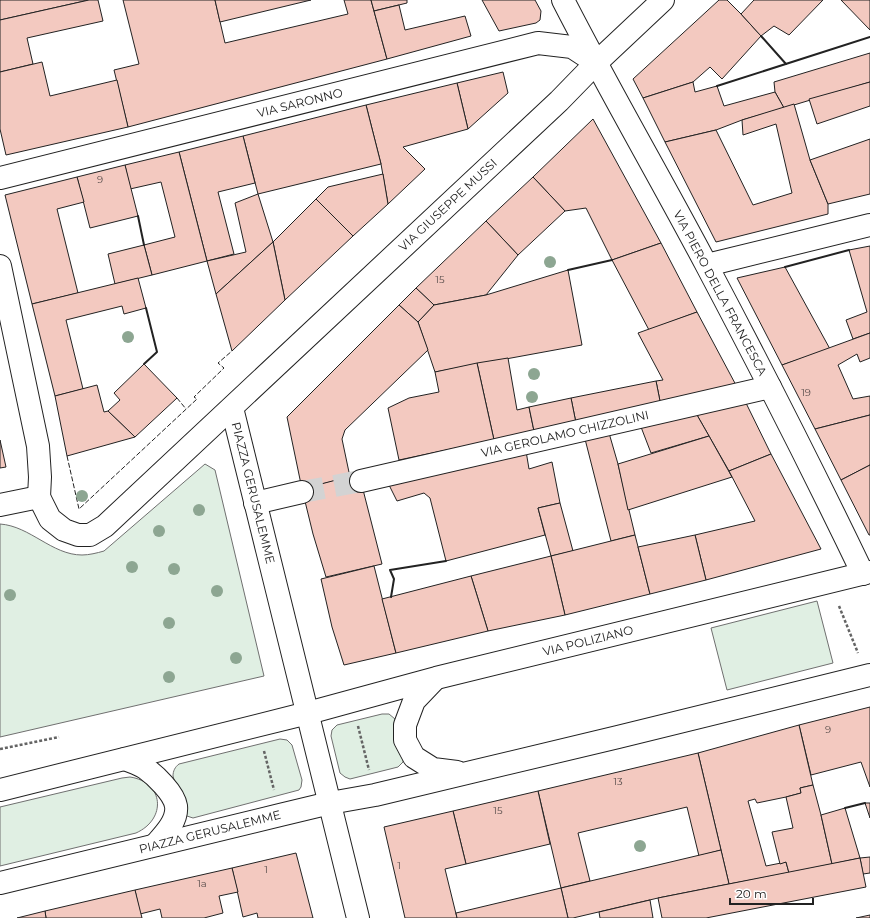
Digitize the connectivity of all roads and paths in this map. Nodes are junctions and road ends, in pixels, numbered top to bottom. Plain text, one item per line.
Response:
1 (563, 0) edge
2 (663, 0) edge
3 (596, 63) junction
4 (0, 178) edge
5 (870, 225) edge
6 (706, 265) junction
7 (0, 266) edge
8 (770, 387) junction
9 (232, 408) junction
10 (361, 481) tunnel mouth
11 (302, 492) tunnel mouth
12 (39, 497) junction
13 (255, 503) junction
14 (0, 506) edge
15 (868, 579) edge
16 (838, 602) dead end
17 (859, 655) dead end
18 (870, 675) edge
19 (436, 678) junction
20 (308, 713) junction
21 (357, 722) dead end
22 (59, 737) dead end
23 (262, 744) dead end
24 (0, 749) edge
25 (126, 759) junction
26 (467, 772) junction
27 (370, 775) dead end
28 (0, 790) edge
29 (274, 792) dead end
30 (330, 803) junction
31 (155, 845) junction
32 (0, 883) edge
33 (358, 918) edge

1 - 3 street, VIA PIERO DELLA FRANCESCA
2 - 3 street, VIA GIUSEPPE MUSSI
3 - 4 street, VIA SARONNO
3 - 6 street, VIA PIERO DELLA FRANCESCA
3 - 9 street, VIA GIUSEPPE MUSSI
5 - 6 street
6 - 8 street, VIA PIERO DELLA FRANCESCA
7 - 12 street
8 - 10 street, VIA GEROLAMO CHIZZOLINI
8 - 15 street, VIA PIERO DELLA FRANCESCA
9 - 12 street, PIAZZA GERUSALEMME
9 - 13 street, PIAZZA GERUSALEMME
11 - 13 street
12 - 14 street
13 - 20 street, PIAZZA GERUSALEMME
15 - 19 street, VIA POLIZIANO
16 - 17 path
18 - 26 street
19 - 20 street, VIA POLIZIANO
19 - 26 street
20 - 25 street
20 - 30 street, PIAZZA GERUSALEMME
21 - 27 path
22 - 24 path
23 - 29 path
25 - 28 street
25 - 31 street
26 - 30 street
30 - 31 street, PIAZZA GERUSALEMME
30 - 33 street
31 - 32 street, PIAZZA GERUSALEMME

